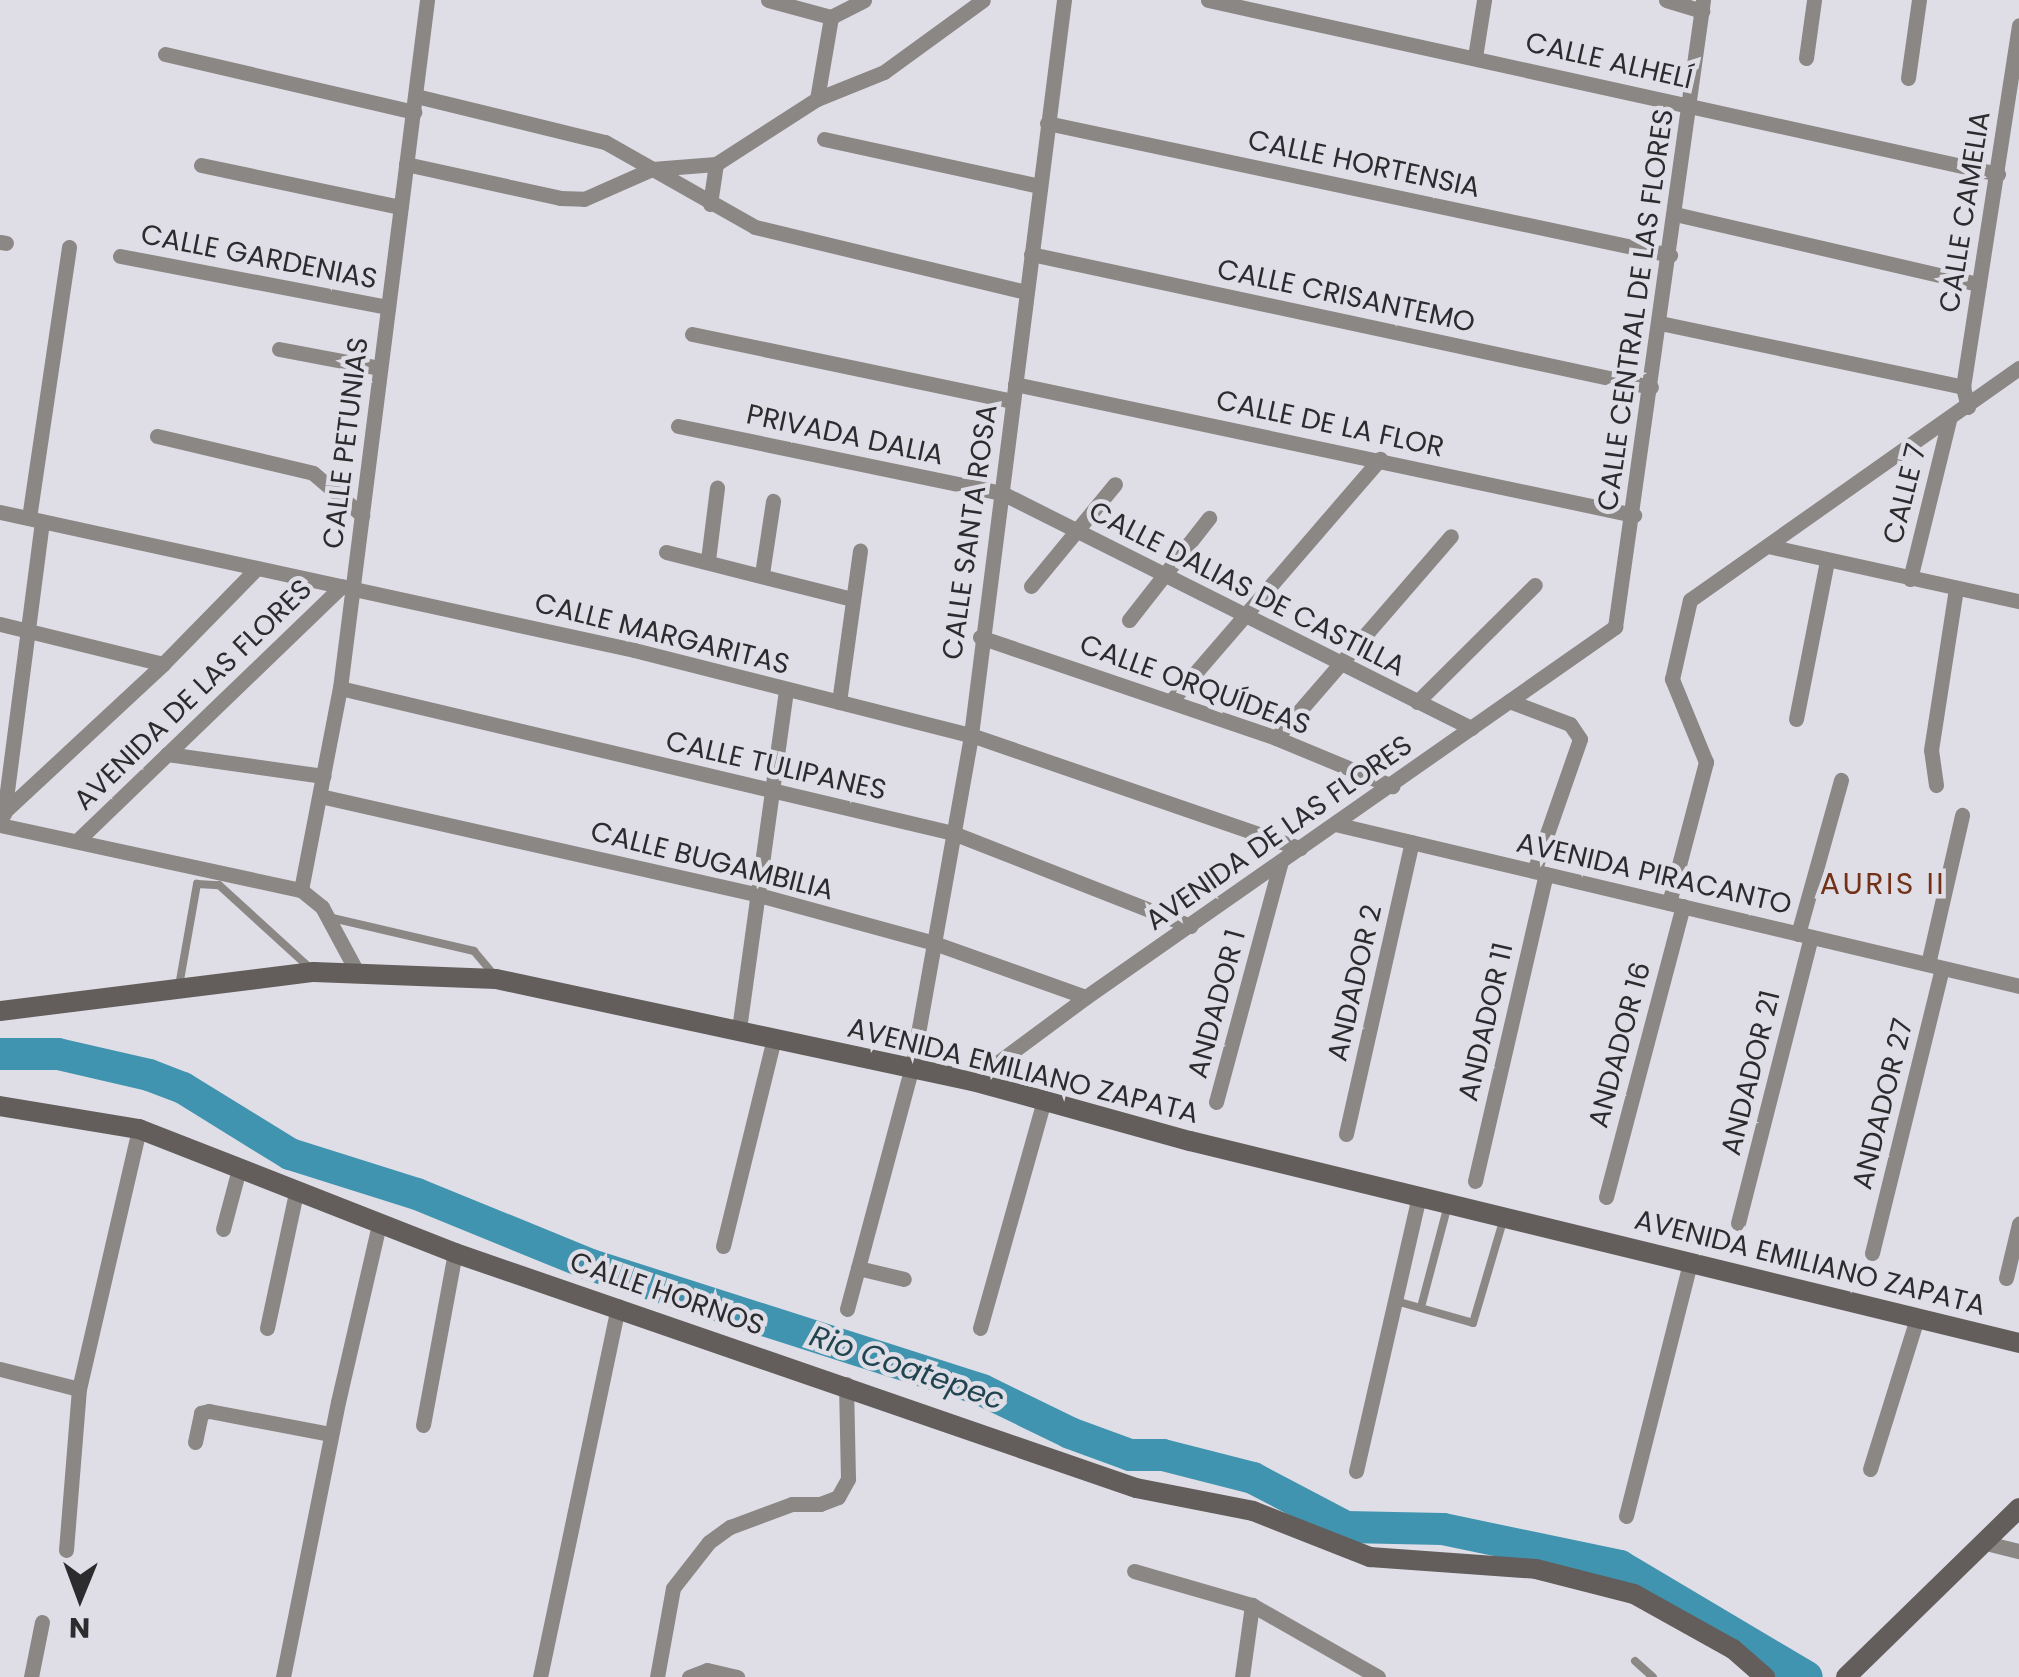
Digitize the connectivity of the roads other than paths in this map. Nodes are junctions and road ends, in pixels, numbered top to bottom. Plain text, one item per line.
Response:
1 (427, 0) edge
2 (768, 0) edge
3 (864, 0) edge
4 (983, 0) edge
5 (1064, 0) edge
6 (1208, 0) edge
7 (1484, 0) edge
8 (1666, 0) edge
9 (1814, 0) edge
10 (1919, 0) edge
11 (1702, 5) edge
12 (830, 17) junction
13 (2019, 25) edge
14 (165, 54) dead end
15 (1475, 56) junction
16 (1806, 58) dead end
17 (1908, 78) dead end
18 (816, 99) junction
19 (415, 104) junction
20 (1689, 104) junction
21 (1047, 123) junction
22 (824, 139) dead end
23 (406, 164) junction
24 (716, 164) junction
25 (201, 165) dead end
26 (652, 169) junction
27 (1998, 174) junction
28 (1039, 186) junction
29 (710, 204) junction
30 (401, 208) junction
31 (1675, 214) junction
32 (69, 246) dead end
33 (1031, 254) junction
34 (1670, 254) junction
35 (120, 256) dead end
36 (1980, 284) junction
37 (1025, 292) junction
38 (388, 307) junction
39 (1660, 324) junction
40 (692, 334) dead end
41 (279, 349) dead end
42 (380, 368) junction
43 (2019, 368) edge
44 (1651, 386) junction
45 (1963, 387) junction
46 (1014, 393) junction
47 (1968, 407) junction
48 (1949, 420) junction
49 (678, 426) dead end
50 (157, 436) dead end
51 (1380, 459) junction
52 (1115, 484) dead end
53 (717, 488) dead end
54 (1002, 493) junction
55 (773, 501) dead end
56 (0, 512) edge
57 (362, 515) junction
58 (1634, 515) junction
59 (1209, 518) dead end
60 (35, 519) junction
61 (1078, 532) junction
62 (1451, 536) dead end
63 (1768, 546) junction
64 (860, 550) dead end
65 (666, 552) dead end
66 (708, 560) junction
67 (1827, 561) junction
68 (257, 568) junction
69 (762, 574) junction
70 (1166, 575) junction
71 (1910, 579) junction
72 (1535, 584) dead end
73 (1031, 586) dead end
74 (347, 588) junction
75 (1956, 589) junction
76 (852, 599) junction
77 (2019, 601) edge
78 (1245, 615) junction
79 (1129, 620) dead end
80 (0, 624) edge
81 (1615, 626) joint
82 (28, 631) junction
83 (980, 637) junction
84 (1342, 663) junction
85 (163, 664) junction
86 (340, 688) junction
87 (786, 690) junction
88 (1171, 701) junction
89 (1510, 701) junction
90 (838, 702) junction
91 (1417, 702) junction
92 (1796, 719) dead end
93 (8, 725) edge
94 (1471, 728) junction
95 (970, 735) junction
96 (1276, 738) junction
97 (166, 754) junction
98 (323, 776) junction
99 (1841, 780) dead end
100 (1936, 785) dead end
101 (1392, 786) junction
102 (770, 790) junction
103 (320, 796) junction
104 (1962, 814) dead end
105 (3, 820) edge
106 (1336, 824) junction
107 (953, 834) junction
108 (78, 840) junction
109 (1412, 842) junction
110 (1300, 848) junction
111 (1280, 861) junction
112 (1540, 873) junction
113 (301, 890) junction
114 (756, 894) junction
115 (1676, 905) junction
116 (328, 917) junction
117 (1190, 926) junction
118 (1805, 935) junction
119 (934, 943) junction
120 (1935, 966) junction
121 (314, 972) junction
122 (357, 972) junction
123 (496, 980) junction
124 (2019, 986) edge
125 (178, 989) junction
126 (1086, 997) junction
127 (0, 1011) edge
128 (740, 1029) junction
129 (774, 1039) junction
130 (912, 1068) junction
131 (973, 1082) junction
132 (1044, 1100) junction
133 (1216, 1102) dead end
134 (0, 1106) edge
135 (139, 1129) junction
136 (1346, 1134) dead end
137 (239, 1169) junction
138 (1475, 1181) dead end
139 (296, 1193) junction
140 (1419, 1197) junction
141 (1606, 1197) dead end
142 (1448, 1205) junction
143 (1504, 1216) junction
144 (1738, 1222) dead end
145 (2019, 1224) edge
146 (379, 1225) junction
147 (223, 1229) dead end
148 (723, 1246) dead end
149 (1872, 1252) dead end
150 (455, 1253) junction
151 (1690, 1263) junction
152 (858, 1268) junction
153 (2006, 1278) dead end
154 (904, 1279) dead end
155 (1395, 1300) junction
156 (618, 1306) junction
157 (1421, 1307) junction
158 (848, 1309) dead end
159 (1917, 1318) junction
160 (268, 1328) dead end
161 (980, 1328) dead end
162 (2019, 1343) edge
163 (0, 1369) edge
164 (846, 1384) junction
165 (79, 1389) junction
166 (423, 1426) dead end
167 (331, 1434) junction
168 (195, 1442) dead end
169 (1870, 1469) dead end
170 (1356, 1471) dead end
171 (2019, 1508) edge
172 (1626, 1516) dead end
173 (1982, 1542) junction
174 (66, 1550) dead end
175 (2019, 1551) edge
176 (1134, 1571) dead end
177 (1252, 1605) junction
178 (42, 1622) dead end
179 (1635, 1660) dead end
180 (1852, 1676) edge
181 (31, 1677) edge
182 (283, 1677) edge
183 (540, 1677) edge
184 (657, 1677) edge
185 (690, 1677) edge
186 (738, 1677) edge
187 (1242, 1677) edge
188 (1378, 1677) edge
189 (1653, 1677) edge
190 (1765, 1677) edge

1 - 19 street, CALLE PETUNIAS
2 - 12 street
3 - 12 street
4 - 18 street
5 - 21 street, CALLE SANTA ROSA
6 - 15 street, CALLE ALHELÍ
7 - 15 street
8 - 11 street
9 - 16 street
10 - 17 street
11 - 20 street, CALLE CENTRAL DE LAS FLORES
12 - 18 street
13 - 27 street, CALLE CAMELIA
14 - 19 street
15 - 20 street, CALLE ALHELÍ
18 - 24 street
19 - 23 street, CALLE PETUNIAS
19 - 26 street
20 - 27 street, CALLE ALHELÍ
20 - 31 street, CALLE CENTRAL DE LAS FLORES
21 - 28 street, CALLE SANTA ROSA
21 - 34 street, CALLE HORTENSIA
22 - 28 street
23 - 26 street
23 - 30 street, CALLE PETUNIAS
24 - 26 street
24 - 29 street
25 - 30 street
26 - 29 street
27 - 36 street, CALLE CAMELIA
28 - 33 street, CALLE SANTA ROSA
29 - 37 street
30 - 38 street, CALLE PETUNIAS
31 - 34 street, CALLE CENTRAL DE LAS FLORES
31 - 36 street
32 - 60 street
33 - 37 street, CALLE SANTA ROSA
33 - 44 street, CALLE CRISANTEMO
34 - 39 street, CALLE CENTRAL DE LAS FLORES
35 - 38 street, CALLE GARDENIAS
36 - 45 street, CALLE CAMELIA
37 - 46 street, CALLE SANTA ROSA
38 - 42 street, CALLE PETUNIAS
39 - 44 street, CALLE CENTRAL DE LAS FLORES
39 - 45 street
40 - 46 street, CALLE DE LA FLOR
41 - 42 street
42 - 57 street, CALLE PETUNIAS
43 - 47 street
44 - 58 street, CALLE CENTRAL DE LAS FLORES
45 - 47 street, CALLE CAMELIA
46 - 51 street, CALLE DE LA FLOR
46 - 54 street, CALLE SANTA ROSA
47 - 48 street
48 - 63 street
48 - 71 street, CALLE 7
49 - 54 street, PRIVADA DALIA
50 - 57 street
51 - 58 street, CALLE DE LA FLOR
51 - 78 street
52 - 61 street
53 - 66 street
54 - 61 street, CALLE DALIAS DE CASTILLA
54 - 83 street, CALLE SANTA ROSA
55 - 69 street
56 - 60 street, CALLE MARGARITAS
57 - 74 street, CALLE PETUNIAS
58 - 81 street, CALLE CENTRAL DE LAS FLORES
59 - 70 street
60 - 68 street, CALLE MARGARITAS
60 - 82 street
61 - 70 street, CALLE DALIAS DE CASTILLA
61 - 73 street
62 - 84 street
63 - 67 street
63 - 115 street, ANDADOR 16
64 - 76 street
65 - 66 street
66 - 69 street
67 - 71 street
67 - 92 street
68 - 74 street, CALLE MARGARITAS
68 - 85 street
69 - 76 street
70 - 78 street, CALLE DALIAS DE CASTILLA
70 - 79 street
71 - 75 street
72 - 91 street
74 - 86 street, CALLE PETUNIAS
74 - 87 street, CALLE MARGARITAS
74 - 97 street, AVENIDA DE LAS FLORES
75 - 77 street
75 - 100 street
76 - 90 street
78 - 84 street, CALLE DALIAS DE CASTILLA
78 - 88 street
80 - 82 street
81 - 89 street, AVENIDA DE LAS FLORES
82 - 85 street
82 - 93 street
83 - 88 street, CALLE ORQUÍDEAS
83 - 95 street, CALLE SANTA ROSA
84 - 91 street, CALLE DALIAS DE CASTILLA
84 - 96 street
85 - 105 street
86 - 98 street, CALLE PETUNIAS
86 - 102 street, CALLE TULIPANES
87 - 90 street, CALLE MARGARITAS
87 - 102 street
88 - 96 street, CALLE ORQUÍDEAS
89 - 94 street, AVENIDA DE LAS FLORES
89 - 112 street, ANDADOR 11
90 - 95 street, CALLE MARGARITAS
91 - 94 street, CALLE DALIAS DE CASTILLA
93 - 105 street
94 - 101 street, AVENIDA DE LAS FLORES
95 - 107 street, CALLE SANTA ROSA
95 - 110 street, CALLE MARGARITAS
96 - 101 street, CALLE ORQUÍDEAS
97 - 98 street
97 - 108 street, AVENIDA DE LAS FLORES
98 - 103 street, CALLE PETUNIAS
99 - 118 street, ANDADOR 21
101 - 106 street, AVENIDA DE LAS FLORES
102 - 107 street, CALLE TULIPANES
102 - 114 street
103 - 113 street, CALLE PETUNIAS
103 - 114 street, CALLE BUGAMBILIA
104 - 120 street, ANDADOR 27
105 - 108 street
106 - 109 street, AVENIDA PIRACANTO
106 - 110 street, AVENIDA DE LAS FLORES
107 - 117 street, CALLE TULIPANES
107 - 119 street, CALLE SANTA ROSA
108 - 113 street
109 - 112 street, AVENIDA PIRACANTO
109 - 136 street, ANDADOR 2
110 - 111 street, AVENIDA DE LAS FLORES
111 - 117 street, AVENIDA DE LAS FLORES
111 - 133 street, ANDADOR 1
112 - 115 street, AVENIDA PIRACANTO
112 - 138 street, ANDADOR 11
113 - 116 street
114 - 119 street, CALLE BUGAMBILIA
114 - 128 street
115 - 118 street, AVENIDA PIRACANTO
115 - 141 street, ANDADOR 16
116 - 122 street
116 - 123 lane
117 - 126 street, AVENIDA DE LAS FLORES
118 - 120 street, AVENIDA PIRACANTO
118 - 144 street, ANDADOR 21
119 - 126 street, CALLE BUGAMBILIA
119 - 130 street, CALLE SANTA ROSA
120 - 124 street, AVENIDA PIRACANTO
120 - 149 street, ANDADOR 27
121 - 122 street, AVENIDA EMILIANO ZAPATA
121 - 125 street, AVENIDA EMILIANO ZAPATA
121 - 125 lane
122 - 123 street, AVENIDA EMILIANO ZAPATA
123 - 128 street, AVENIDA EMILIANO ZAPATA
125 - 127 street, AVENIDA EMILIANO ZAPATA
126 - 131 street, AVENIDA DE LAS FLORES
128 - 129 street, AVENIDA EMILIANO ZAPATA
129 - 130 street, AVENIDA EMILIANO ZAPATA
129 - 148 street
130 - 131 street, AVENIDA EMILIANO ZAPATA
130 - 152 street, CALLE SANTA ROSA
131 - 132 street, AVENIDA EMILIANO ZAPATA
132 - 140 street, AVENIDA EMILIANO ZAPATA
132 - 161 street
134 - 135 street, CALLE HORNOS
135 - 137 street, CALLE HORNOS
135 - 165 street
137 - 139 street, CALLE HORNOS
137 - 147 street
139 - 146 street, CALLE HORNOS
139 - 160 street
140 - 142 street, AVENIDA EMILIANO ZAPATA
140 - 155 street
142 - 143 street, AVENIDA EMILIANO ZAPATA
142 - 157 lane
143 - 151 street, AVENIDA EMILIANO ZAPATA
143 - 157 lane
145 - 153 street
146 - 150 street, CALLE HORNOS
146 - 167 street
150 - 156 street, CALLE HORNOS
150 - 166 street
151 - 159 street, AVENIDA EMILIANO ZAPATA
151 - 172 street
152 - 154 street
152 - 158 street, CALLE SANTA ROSA
155 - 157 lane
155 - 170 street
156 - 164 street, CALLE HORNOS
156 - 183 street
159 - 162 street, AVENIDA EMILIANO ZAPATA
159 - 169 street
163 - 165 street
164 - 184 street
164 - 190 street, CALLE HORNOS
165 - 174 street
167 - 168 street
167 - 182 street
171 - 173 street
173 - 175 street
173 - 180 street
176 - 177 street
177 - 187 street
177 - 188 street
178 - 181 street
179 - 189 lane
185 - 186 street

